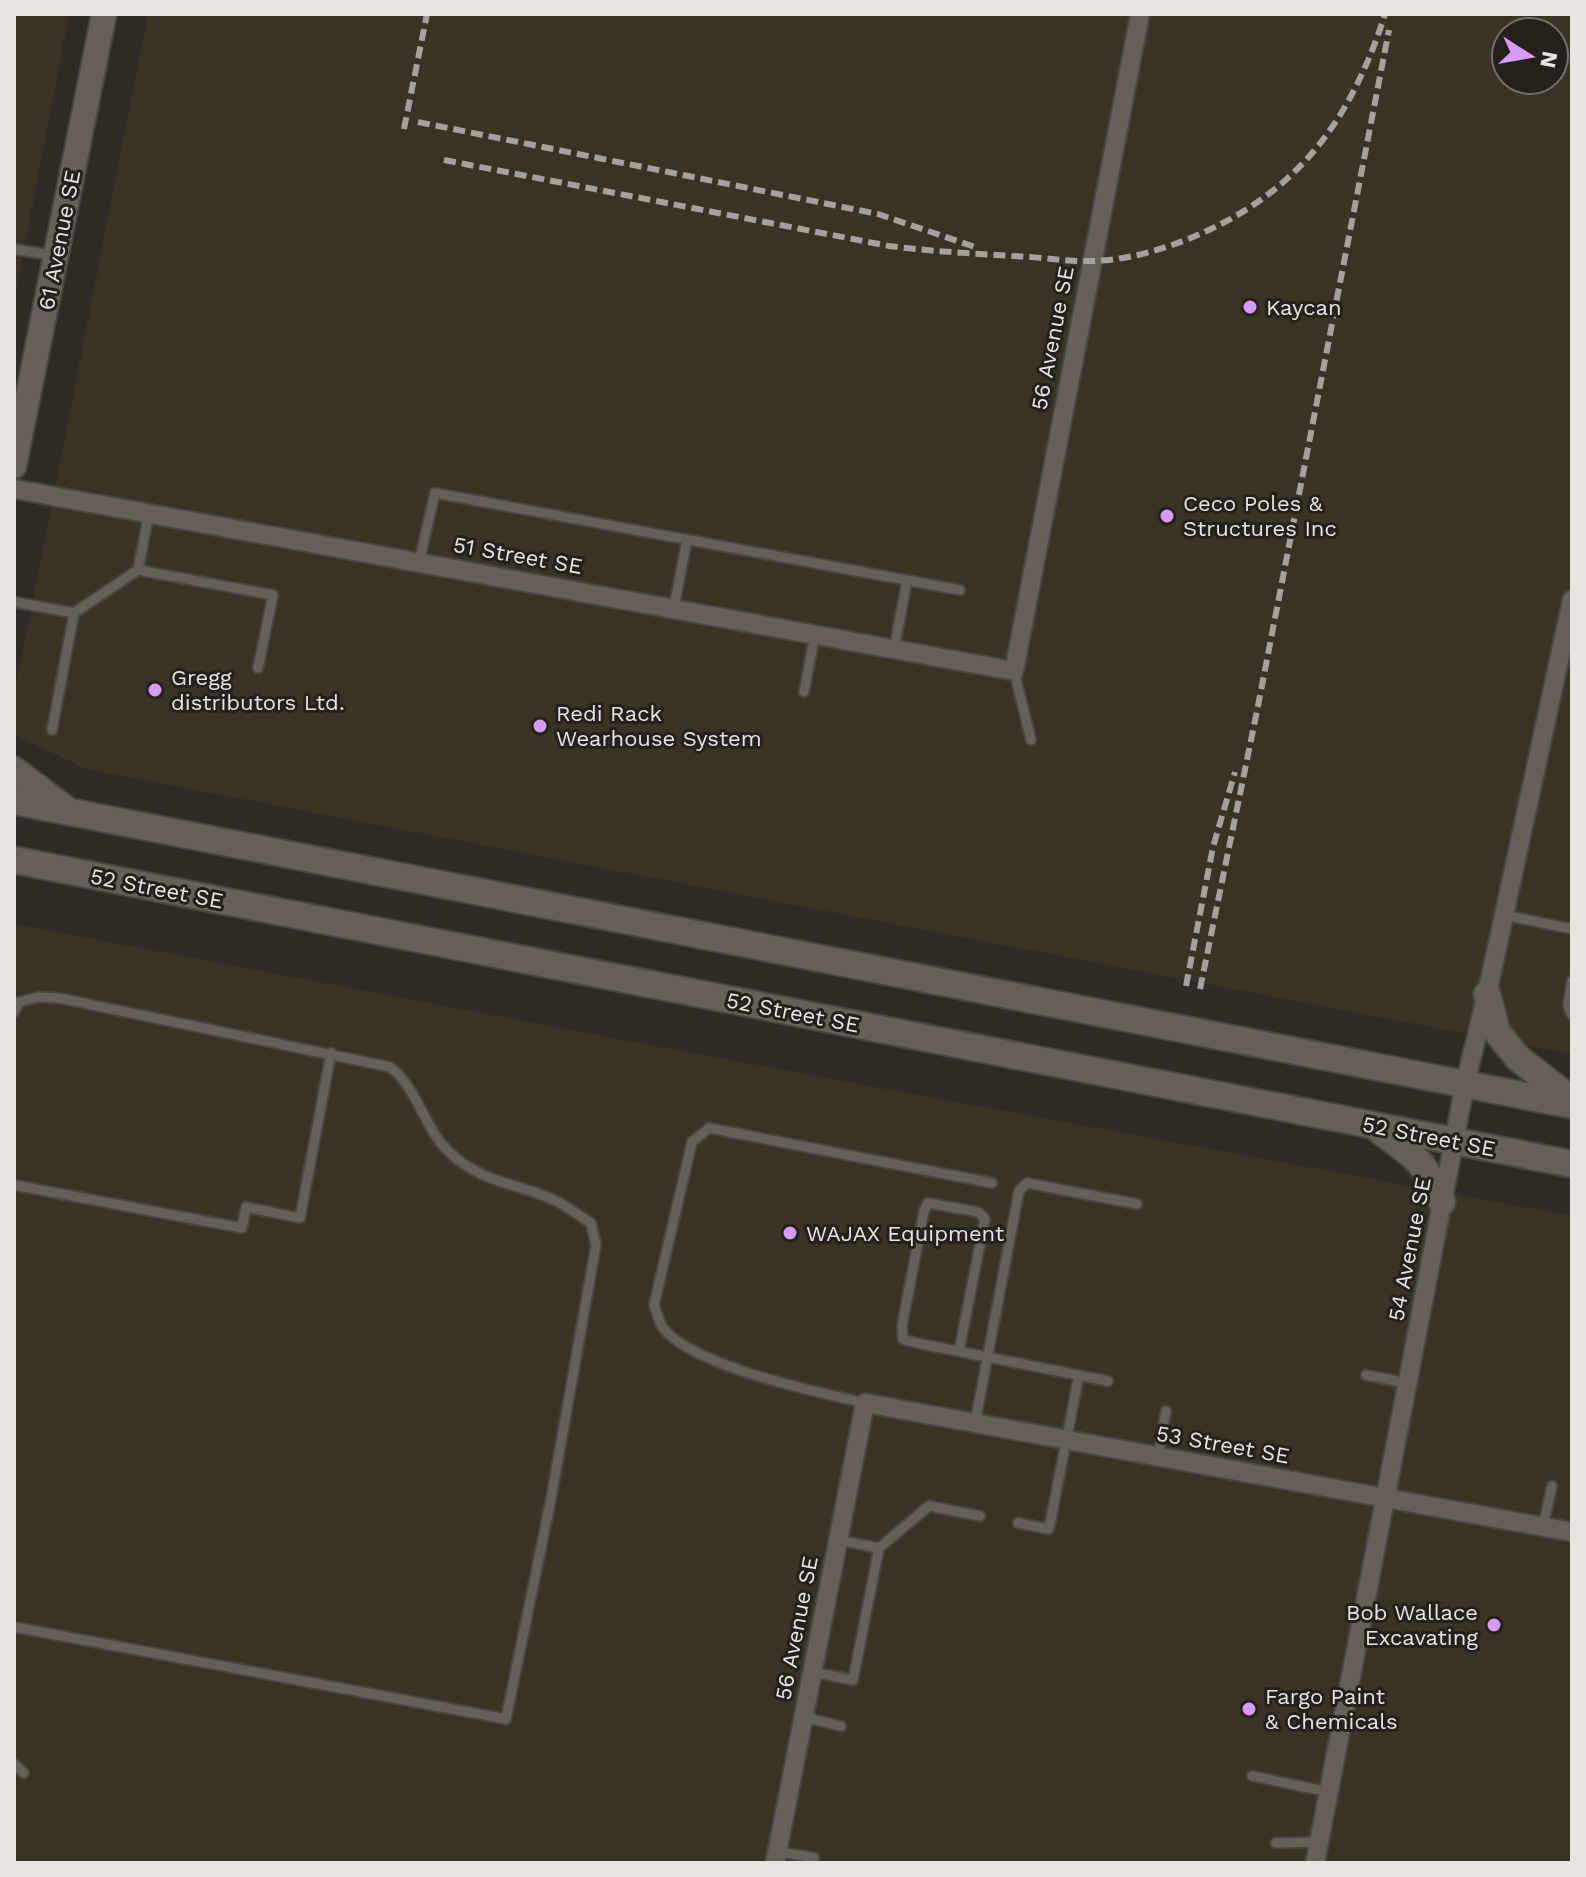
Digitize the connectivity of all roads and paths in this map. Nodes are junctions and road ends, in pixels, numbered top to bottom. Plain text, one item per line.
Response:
1 (104, 14) edge
2 (1140, 14) edge
3 (14, 249) edge
4 (56, 256) junction
5 (14, 466) edge
6 (14, 489) edge
7 (149, 513) junction
8 (687, 540) junction
9 (419, 562) junction
10 (138, 570) junction
11 (907, 581) junction
12 (960, 590) dead end
13 (1572, 600) edge
14 (14, 602) edge
15 (674, 607) junction
16 (74, 613) junction
17 (815, 634) junction
18 (894, 649) junction
19 (258, 668) dead end
20 (1014, 671) junction
21 (804, 692) dead end
22 (52, 730) dead end
23 (1031, 740) dead end
24 (14, 770) edge
25 (14, 801) edge
26 (67, 810) junction
27 (16, 862) edge
28 (1504, 915) junction
29 (1572, 929) edge
30 (1572, 981) edge
31 (1487, 994) junction
32 (14, 1012) edge
33 (1572, 1015) edge
34 (331, 1053) junction
35 (1465, 1084) junction
36 (1572, 1102) edge
37 (1370, 1125) junction
38 (1454, 1141) junction
39 (1572, 1164) edge
40 (992, 1183) dead end
41 (14, 1185) edge
42 (1442, 1202) junction
43 (1137, 1204) dead end
44 (959, 1351) junction
45 (988, 1357) junction
46 (1079, 1375) junction
47 (1366, 1375) dead end
48 (1108, 1381) dead end
49 (1407, 1383) junction
50 (865, 1403) junction
51 (1166, 1411) dead end
52 (975, 1423) junction
53 (1067, 1440) junction
54 (1158, 1457) junction
55 (1552, 1486) dead end
56 (1385, 1499) junction
57 (980, 1516) dead end
58 (1018, 1523) dead end
59 (1543, 1527) junction
60 (1572, 1532) edge
61 (838, 1540) junction
62 (879, 1548) junction
63 (14, 1627) edge
64 (812, 1672) junction
65 (803, 1717) junction
66 (841, 1726) dead end
67 (14, 1764) edge
68 (24, 1773) dead end
69 (1252, 1776) dead end
70 (1329, 1792) junction
71 (1319, 1842) junction
72 (1276, 1843) dead end
73 (776, 1857) edge
74 (814, 1858) dead end
75 (1315, 1863) edge

1 - 4 street, 61 Avenue SE
2 - 20 street, 56 Avenue SE
3 - 4 lane
4 - 5 street, 61 Avenue SE
6 - 7 street, 51 Street SE
7 - 9 street, 51 Street SE
7 - 10 lane
8 - 9 lane
8 - 11 lane
8 - 15 lane
9 - 15 street, 51 Street SE
10 - 16 lane
10 - 19 lane
11 - 12 lane
11 - 18 lane
13 - 28 street, 54 Avenue SE
14 - 16 lane
15 - 17 street, 51 Street SE
16 - 22 lane
17 - 18 street, 51 Street SE
17 - 21 lane
18 - 20 street, 51 Street SE
20 - 23 lane
24 - 26 main road
25 - 26 main road
26 - 35 main road
27 - 37 main road, 52 Street SE
28 - 29 lane
28 - 31 street, 54 Avenue SE
30 - 33 lane
31 - 35 street, 54 Avenue SE
31 - 36 main road
32 - 34 lane
34 - 41 lane
34 - 63 lane
35 - 36 main road
35 - 38 street, 54 Avenue SE
37 - 38 main road, 52 Street SE
37 - 42 main road
38 - 39 main road, 52 Street SE
38 - 42 street, 54 Avenue SE
40 - 50 lane
42 - 49 street, 54 Avenue SE
43 - 45 lane
44 - 44 lane
44 - 45 lane
45 - 46 lane
45 - 52 lane
46 - 48 lane
46 - 53 lane
47 - 49 lane
49 - 56 street, 54 Avenue SE
50 - 52 street, 53 Street SE
50 - 61 street, 56 Avenue SE
51 - 54 lane
52 - 53 street, 53 Street SE
53 - 54 street, 53 Street SE
53 - 58 lane
54 - 56 street, 53 Street SE
55 - 59 lane
56 - 59 street, 53 Street SE
56 - 70 street, 54 Avenue SE
57 - 62 lane
59 - 60 street, 53 Street SE
61 - 62 lane
61 - 64 street, 56 Avenue SE
62 - 64 lane
64 - 65 street, 56 Avenue SE
65 - 66 lane
65 - 73 street, 56 Avenue SE
67 - 68 lane
69 - 70 lane
70 - 71 street, 54 Avenue SE
71 - 72 lane
71 - 75 street, 54 Avenue SE
73 - 74 lane

